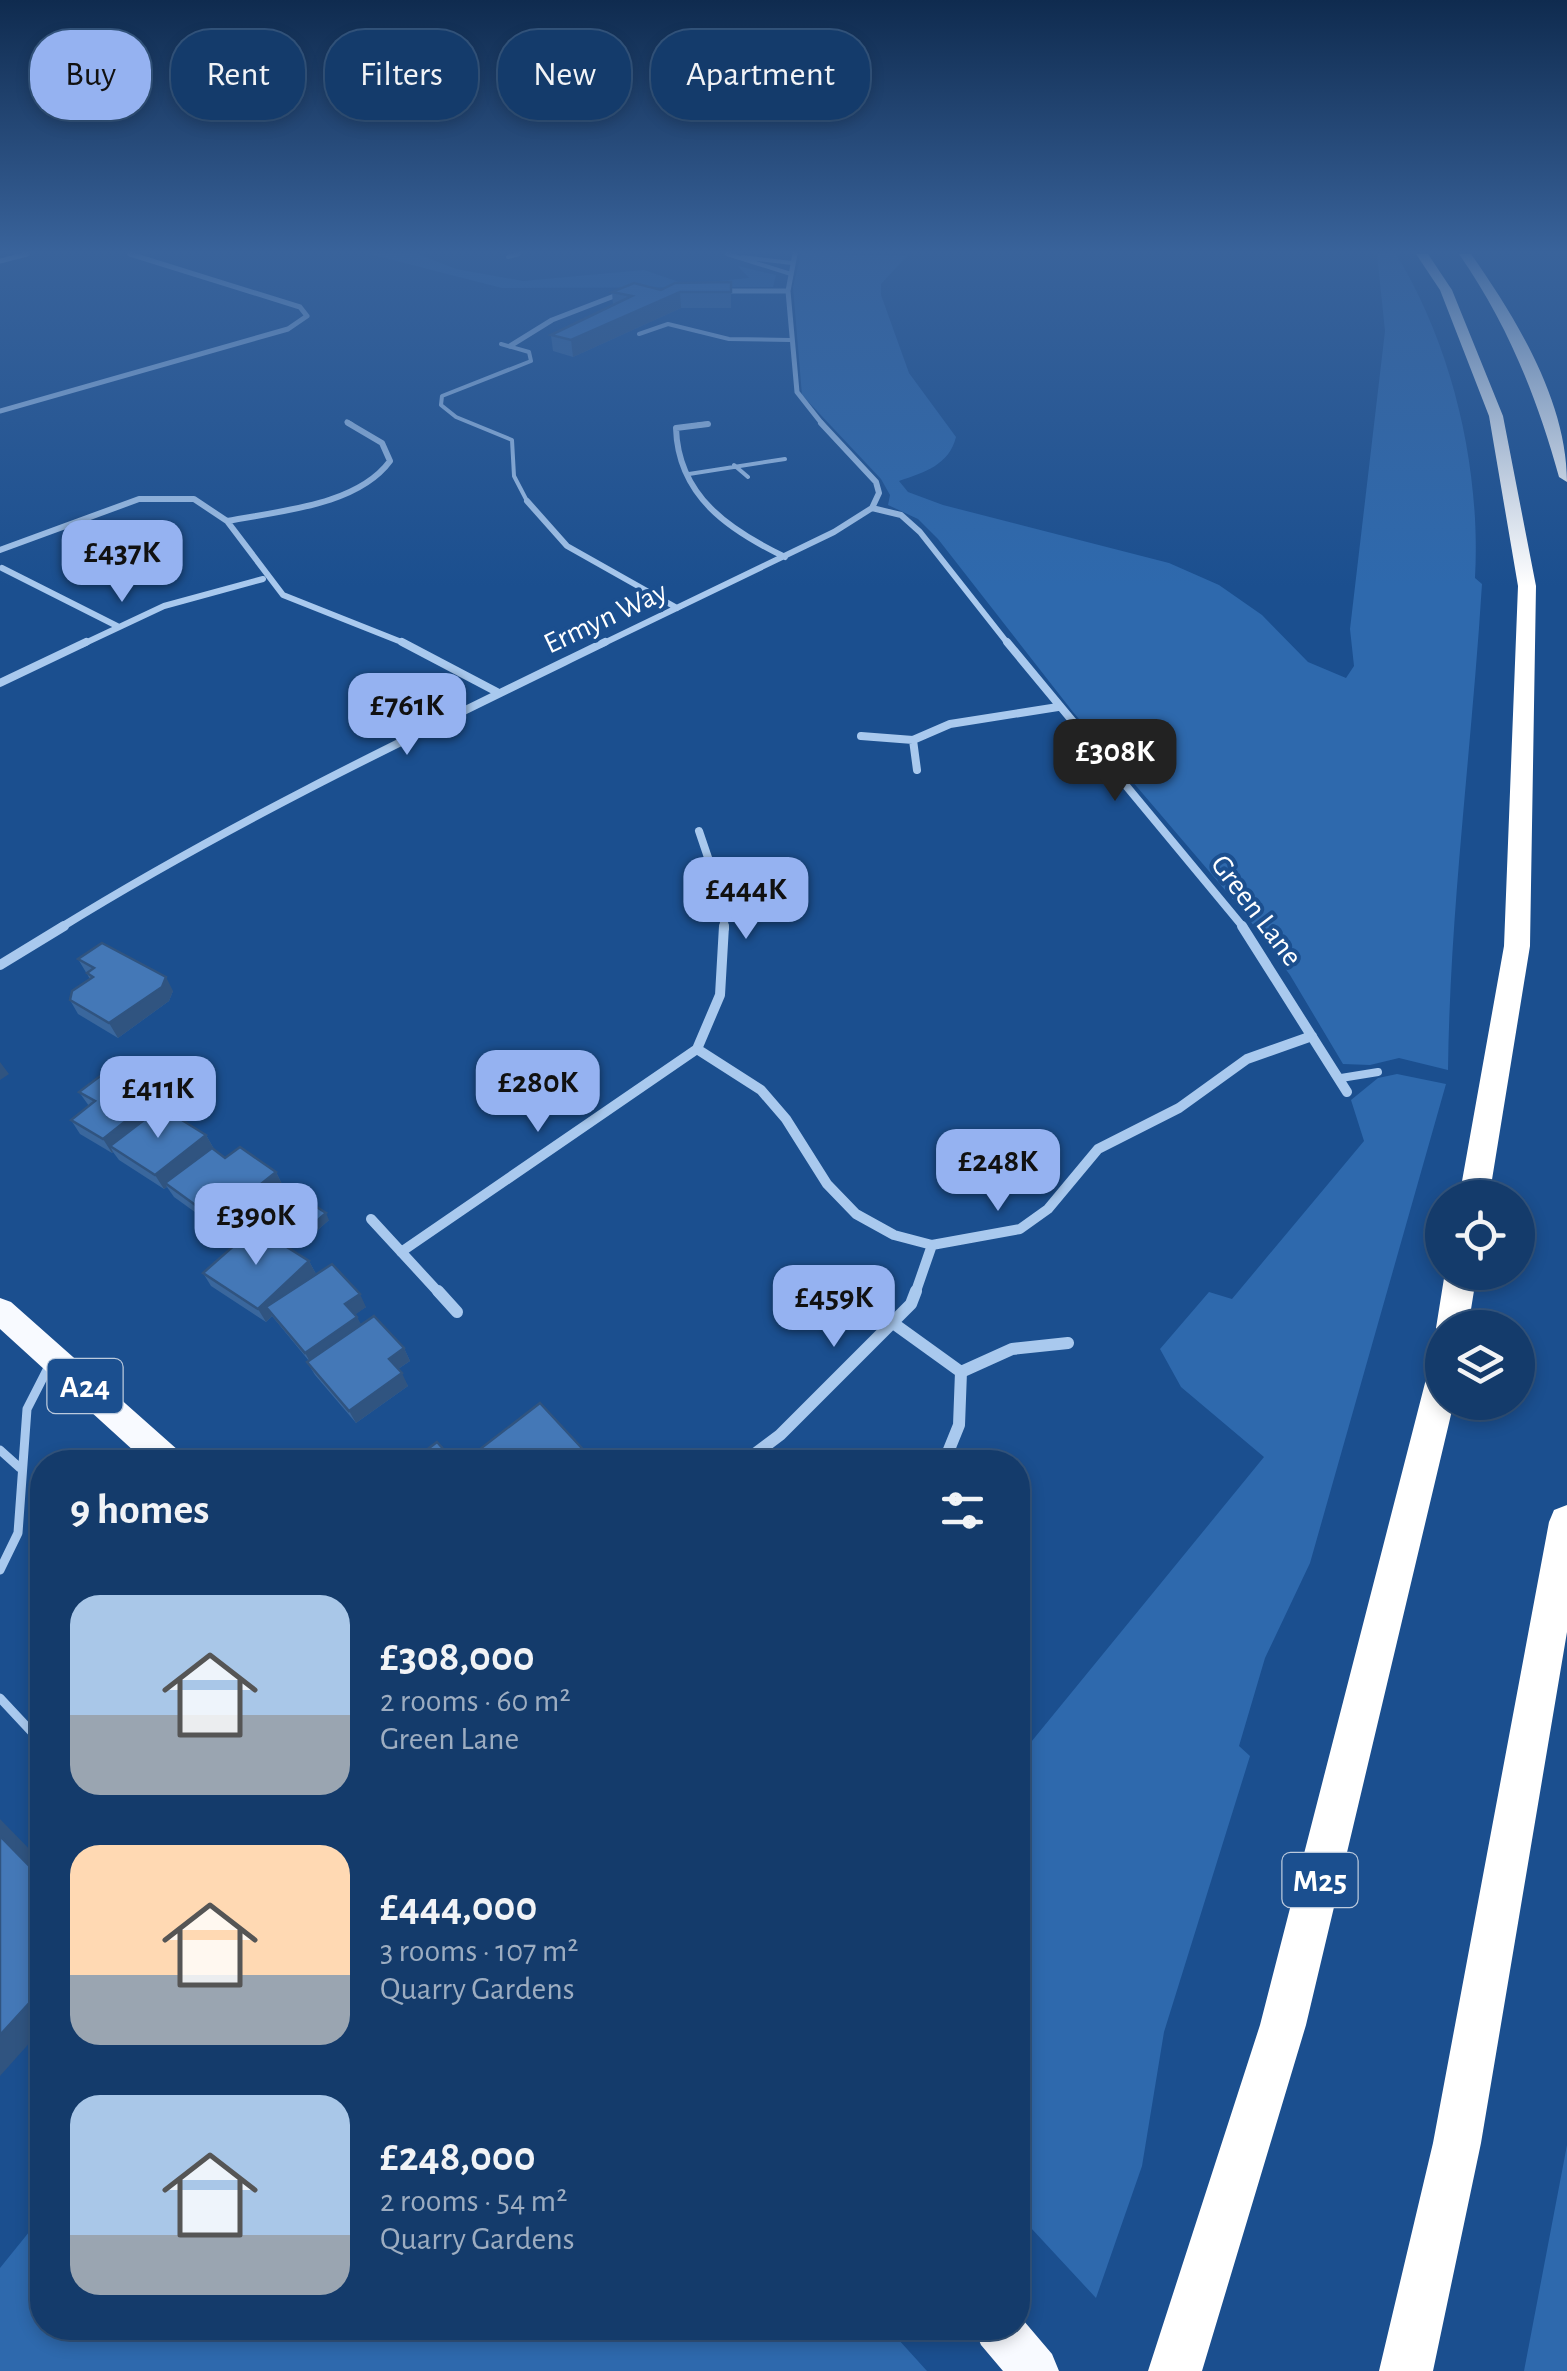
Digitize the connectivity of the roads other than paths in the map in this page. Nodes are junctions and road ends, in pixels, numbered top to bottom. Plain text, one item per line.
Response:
1 (160, 365) edge
2 (519, 365) edge
3 (794, 365) edge
4 (1476, 365) edge
5 (1527, 365) edge
6 (0, 403) edge
7 (9, 408) junction
8 (0, 411) edge
9 (347, 422) dead end
10 (708, 424) dead end
11 (784, 460) dead end
12 (734, 466) junction
13 (689, 474) junction
14 (1567, 476) edge
15 (748, 477) dead end
16 (526, 501) joint
17 (872, 508) junction
18 (227, 521) junction
19 (0, 550) edge
20 (786, 557) junction
21 (2, 568) edge
22 (263, 578) junction
23 (677, 608) junction
24 (120, 627) junction
25 (0, 683) edge
26 (496, 692) junction
27 (1058, 707) junction
28 (862, 736) dead end
29 (913, 740) junction
30 (917, 770) dead end
31 (699, 831) dead end
32 (0, 965) edge
33 (1312, 1036) junction
34 (698, 1048) junction
35 (1378, 1072) dead end
36 (1342, 1078) junction
37 (1347, 1092) dead end
38 (1477, 1180) edge
39 (372, 1219) dead end
40 (932, 1245) junction
41 (401, 1252) junction
42 (0, 1311) edge
43 (457, 1312) dead end
44 (893, 1323) junction
45 (1068, 1344) dead end
46 (53, 1357) junction
47 (961, 1372) junction
48 (1433, 1420) edge
49 (0, 1450) edge
50 (155, 1450) edge
51 (759, 1450) edge
52 (949, 1450) edge
53 (20, 1468) junction
54 (1567, 1522) edge
55 (0, 1570) edge
56 (0, 1698) edge
57 (30, 1730) edge
58 (1175, 2371) edge
59 (1406, 2371) edge

1 - 7 street
2 - 16 lane
3 - 17 street
4 - 38 highway
5 - 14 highway
6 - 7 street
7 - 8 street
9 - 18 street
10 - 13 street
11 - 12 lane
12 - 13 lane
12 - 15 lane
13 - 20 street
16 - 23 street
17 - 20 street, Ermyn Way
17 - 27 street, Green Lane
18 - 19 street
18 - 22 street
20 - 23 street, Ermyn Way
21 - 24 street
22 - 24 street
22 - 26 street
23 - 26 street, Ermyn Way
24 - 25 street
26 - 32 street, Ermyn Way
27 - 29 street
27 - 33 street, Green Lane
28 - 29 street
29 - 30 street
31 - 34 street
33 - 36 street, Green Lane
33 - 40 street
34 - 40 street
34 - 41 street
35 - 36 lane
36 - 37 street, Green Lane
39 - 41 street
40 - 44 street
41 - 43 street
42 - 46 highway, A24
44 - 47 street
44 - 51 street
45 - 47 street
46 - 50 highway, A24
46 - 53 lane
47 - 52 street
48 - 58 highway, M25
49 - 53 lane
53 - 55 lane
54 - 59 highway
56 - 57 lane

